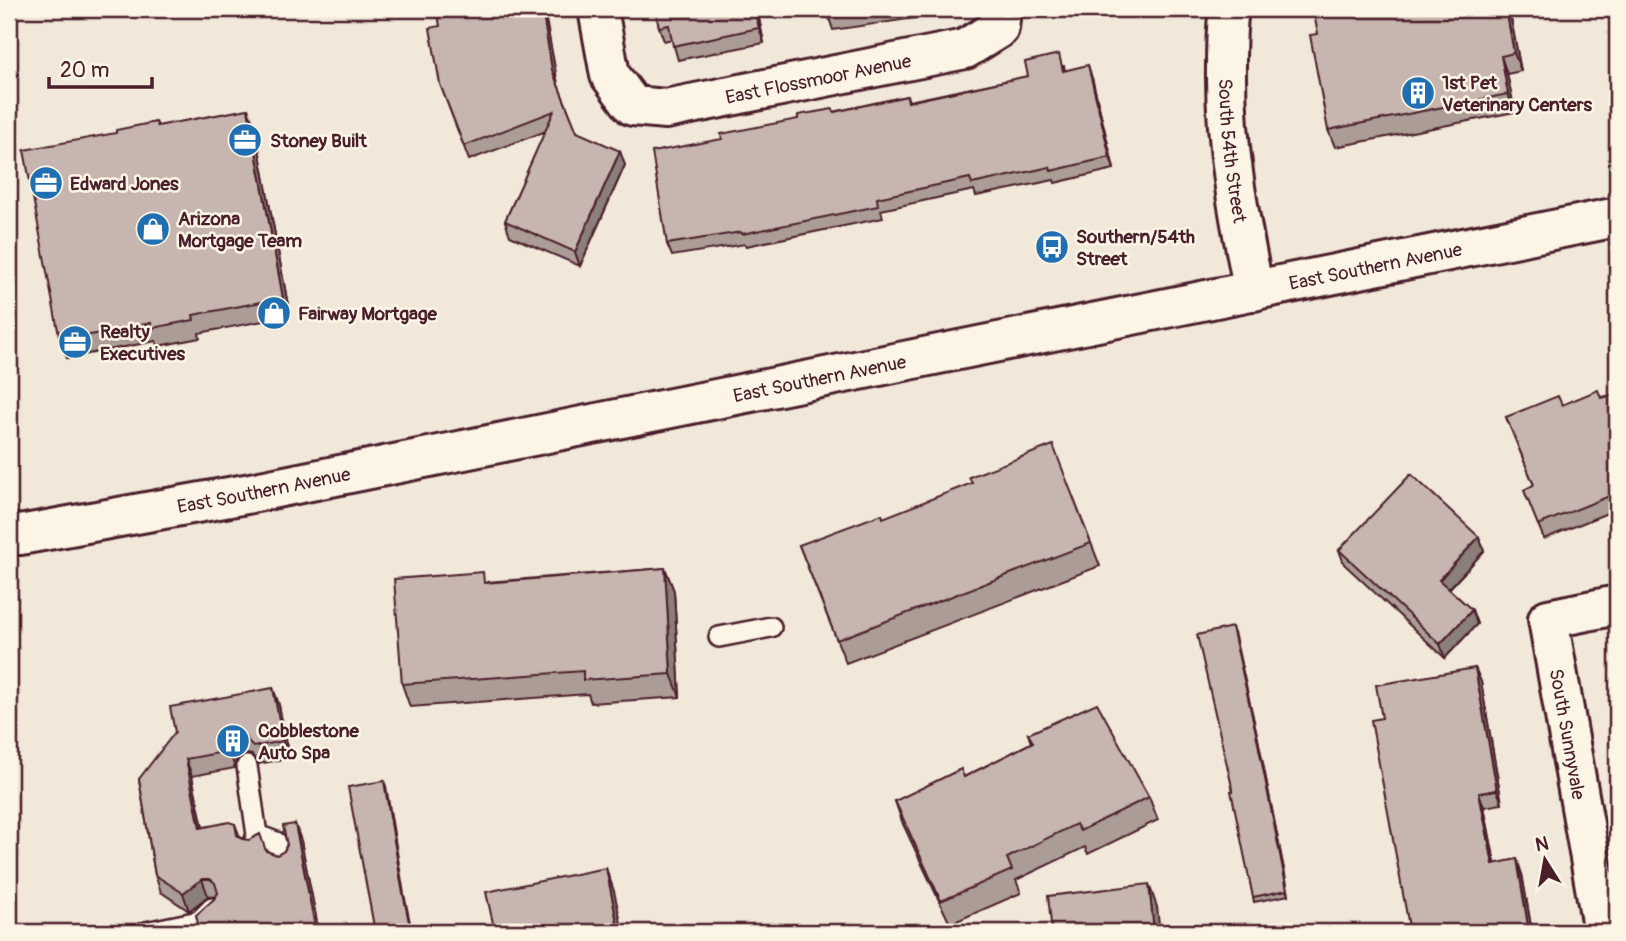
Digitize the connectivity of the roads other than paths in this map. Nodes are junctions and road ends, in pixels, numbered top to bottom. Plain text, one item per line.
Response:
1 (598, 9) edge
2 (1229, 9) edge
3 (1000, 18) edge
4 (1617, 217) edge
5 (1254, 291) junction
6 (13, 538) edge
7 (1617, 605) edge
8 (771, 627) dead end
9 (719, 637) dead end
10 (247, 766) edge
11 (281, 860) edge
12 (212, 908) edge
13 (185, 928) edge
14 (157, 931) edge
15 (1603, 932) edge

1 - 3 main road, East Flossmoor Avenue
2 - 5 main road, South 54th Street
4 - 5 main road, East Southern Avenue
5 - 6 main road, East Southern Avenue
7 - 15 main road, South Sunnyvale
8 - 9 lane
10 - 11 lane
12 - 13 lane
13 - 14 lane

